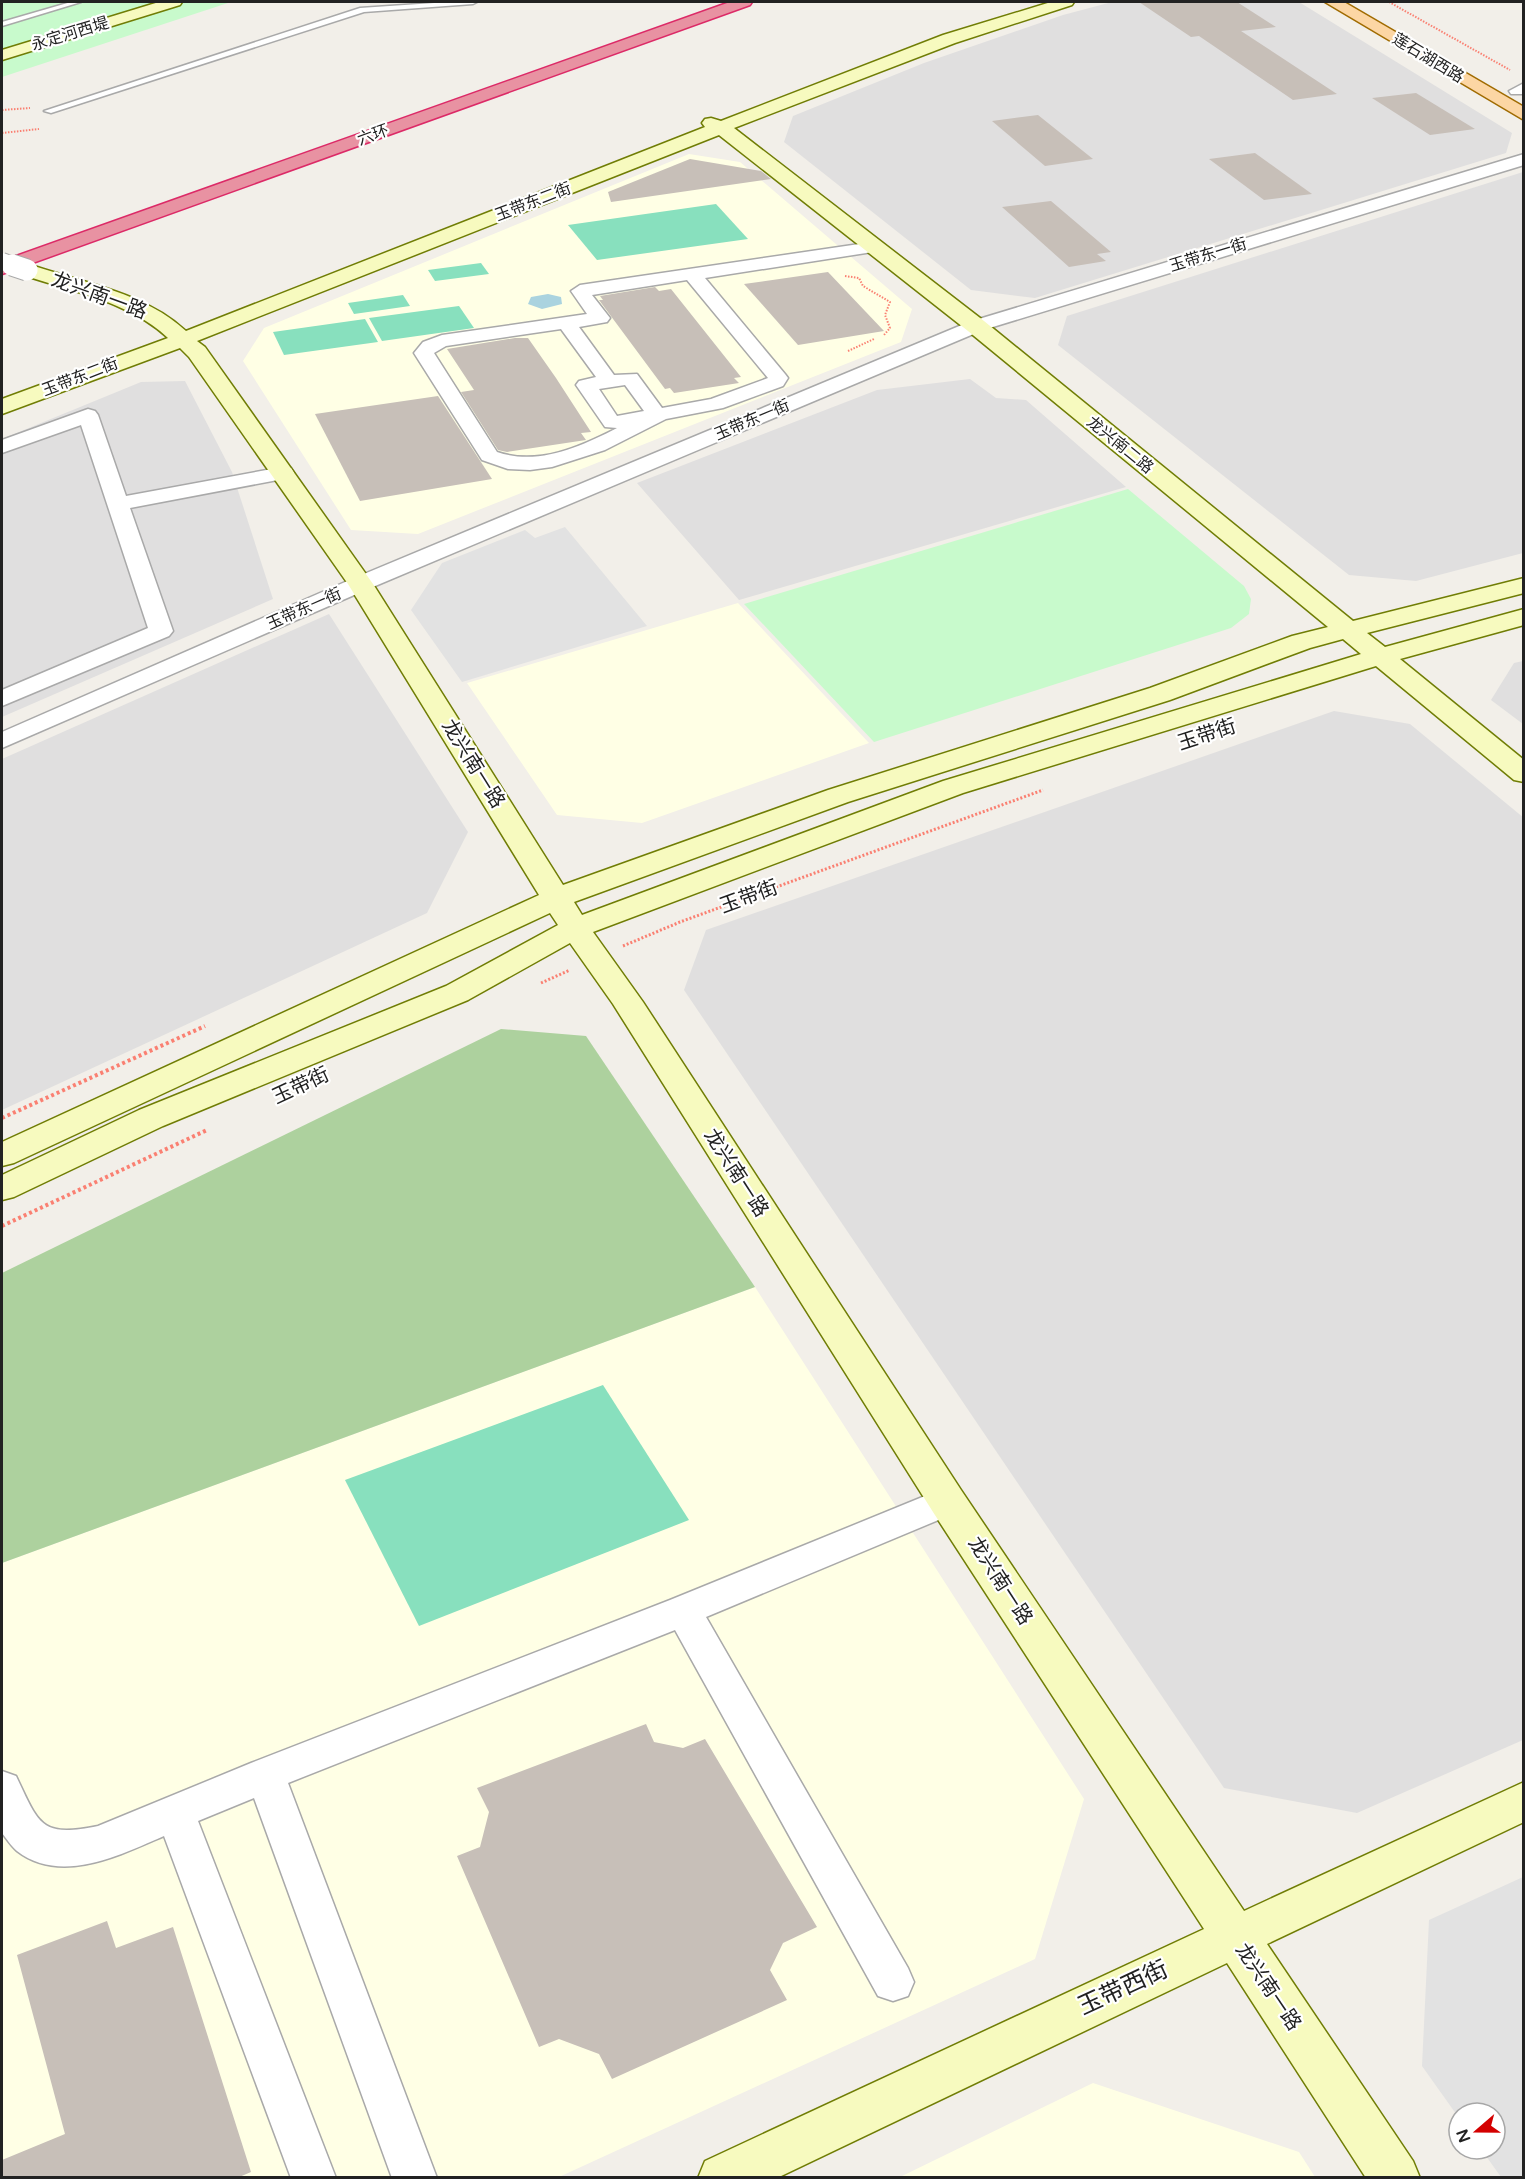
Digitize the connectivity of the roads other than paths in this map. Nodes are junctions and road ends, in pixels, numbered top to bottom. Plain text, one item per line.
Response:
1 (77, 2) edge
2 (174, 2) edge
3 (473, 2) edge
4 (706, 2) edge
5 (744, 2) edge
6 (1038, 2) edge
7 (1066, 2) edge
8 (1333, 2) edge
9 (1366, 2) edge
10 (2, 24) edge
11 (2, 55) edge
12 (1521, 91) edge
13 (48, 111) dead end
14 (1524, 115) edge
15 (718, 126) junction
16 (1524, 159) edge
17 (156, 193) dead end
18 (873, 247) junction
19 (2, 261) edge
20 (2, 268) edge
21 (27, 270) joint
22 (692, 274) junction
23 (566, 323) junction
24 (976, 326) junction
25 (179, 335) junction
26 (430, 362) junction
27 (407, 366) dead end
28 (609, 382) junction
29 (2, 395) edge
30 (2, 407) edge
31 (658, 416) junction
32 (2, 447) edge
33 (283, 473) junction
34 (117, 504) junction
35 (360, 584) junction
36 (1524, 585) edge
37 (1524, 617) edge
38 (1346, 630) junction
39 (1378, 657) junction
40 (2, 699) edge
41 (2, 741) edge
42 (1524, 774) edge
43 (576, 928) junction
44 (2, 1155) edge
45 (2, 1190) edge
46 (947, 1501) junction
47 (683, 1611) junction
48 (265, 1775) junction
49 (2, 1788) edge
50 (1524, 1801) edge
51 (175, 1813) junction
52 (1234, 1936) junction
53 (893, 1982) dead end
54 (314, 2178) edge
55 (415, 2178) edge
56 (723, 2178) edge
57 (1395, 2178) edge

1 - 10 lane
2 - 11 street, 永定河西堤
3 - 13 lane
4 - 17 highway, 六环
5 - 20 highway, 六环
6 - 15 street, 玉带东二街
7 - 15 street, 玉带东二街
8 - 14 main road, 莲石湖西路
9 - 12 main road, 莲石湖西路
15 - 18 street, 龙兴南二路
15 - 25 street, 玉带东二街
16 - 24 street, 玉带东一街
18 - 22 street
18 - 24 street, 龙兴南二路
19 - 21 street, 龙兴南一路, bridge
21 - 25 street, 龙兴南一路
22 - 23 street
22 - 31 street
23 - 26 street
23 - 28 street
24 - 35 street, 玉带东一街
24 - 38 street, 龙兴南二路
25 - 29 street, 玉带东二街
25 - 30 street, 玉带东二街
25 - 33 street, 龙兴南一路
26 - 27 street
26 - 31 street
28 - 31 street
28 - 31 street
32 - 34 street
33 - 34 street
33 - 35 street, 龙兴南一路
34 - 40 street
35 - 41 street, 玉带东一街
35 - 43 street, 龙兴南一路
36 - 38 street, 玉带街
37 - 39 street, 玉带街
38 - 39 street, 龙兴南二路
38 - 43 street, 玉带街
39 - 42 street, 龙兴南二路
39 - 43 street, 玉带街
43 - 44 street, 玉带街
43 - 45 street, 玉带街
43 - 46 street, 龙兴南一路
46 - 47 street
46 - 52 street, 龙兴南一路
47 - 48 street
47 - 53 street
48 - 51 street
48 - 55 street
49 - 51 street
50 - 52 street, 玉带西街
51 - 54 street
52 - 56 street, 玉带西街
52 - 57 street, 龙兴南一路

